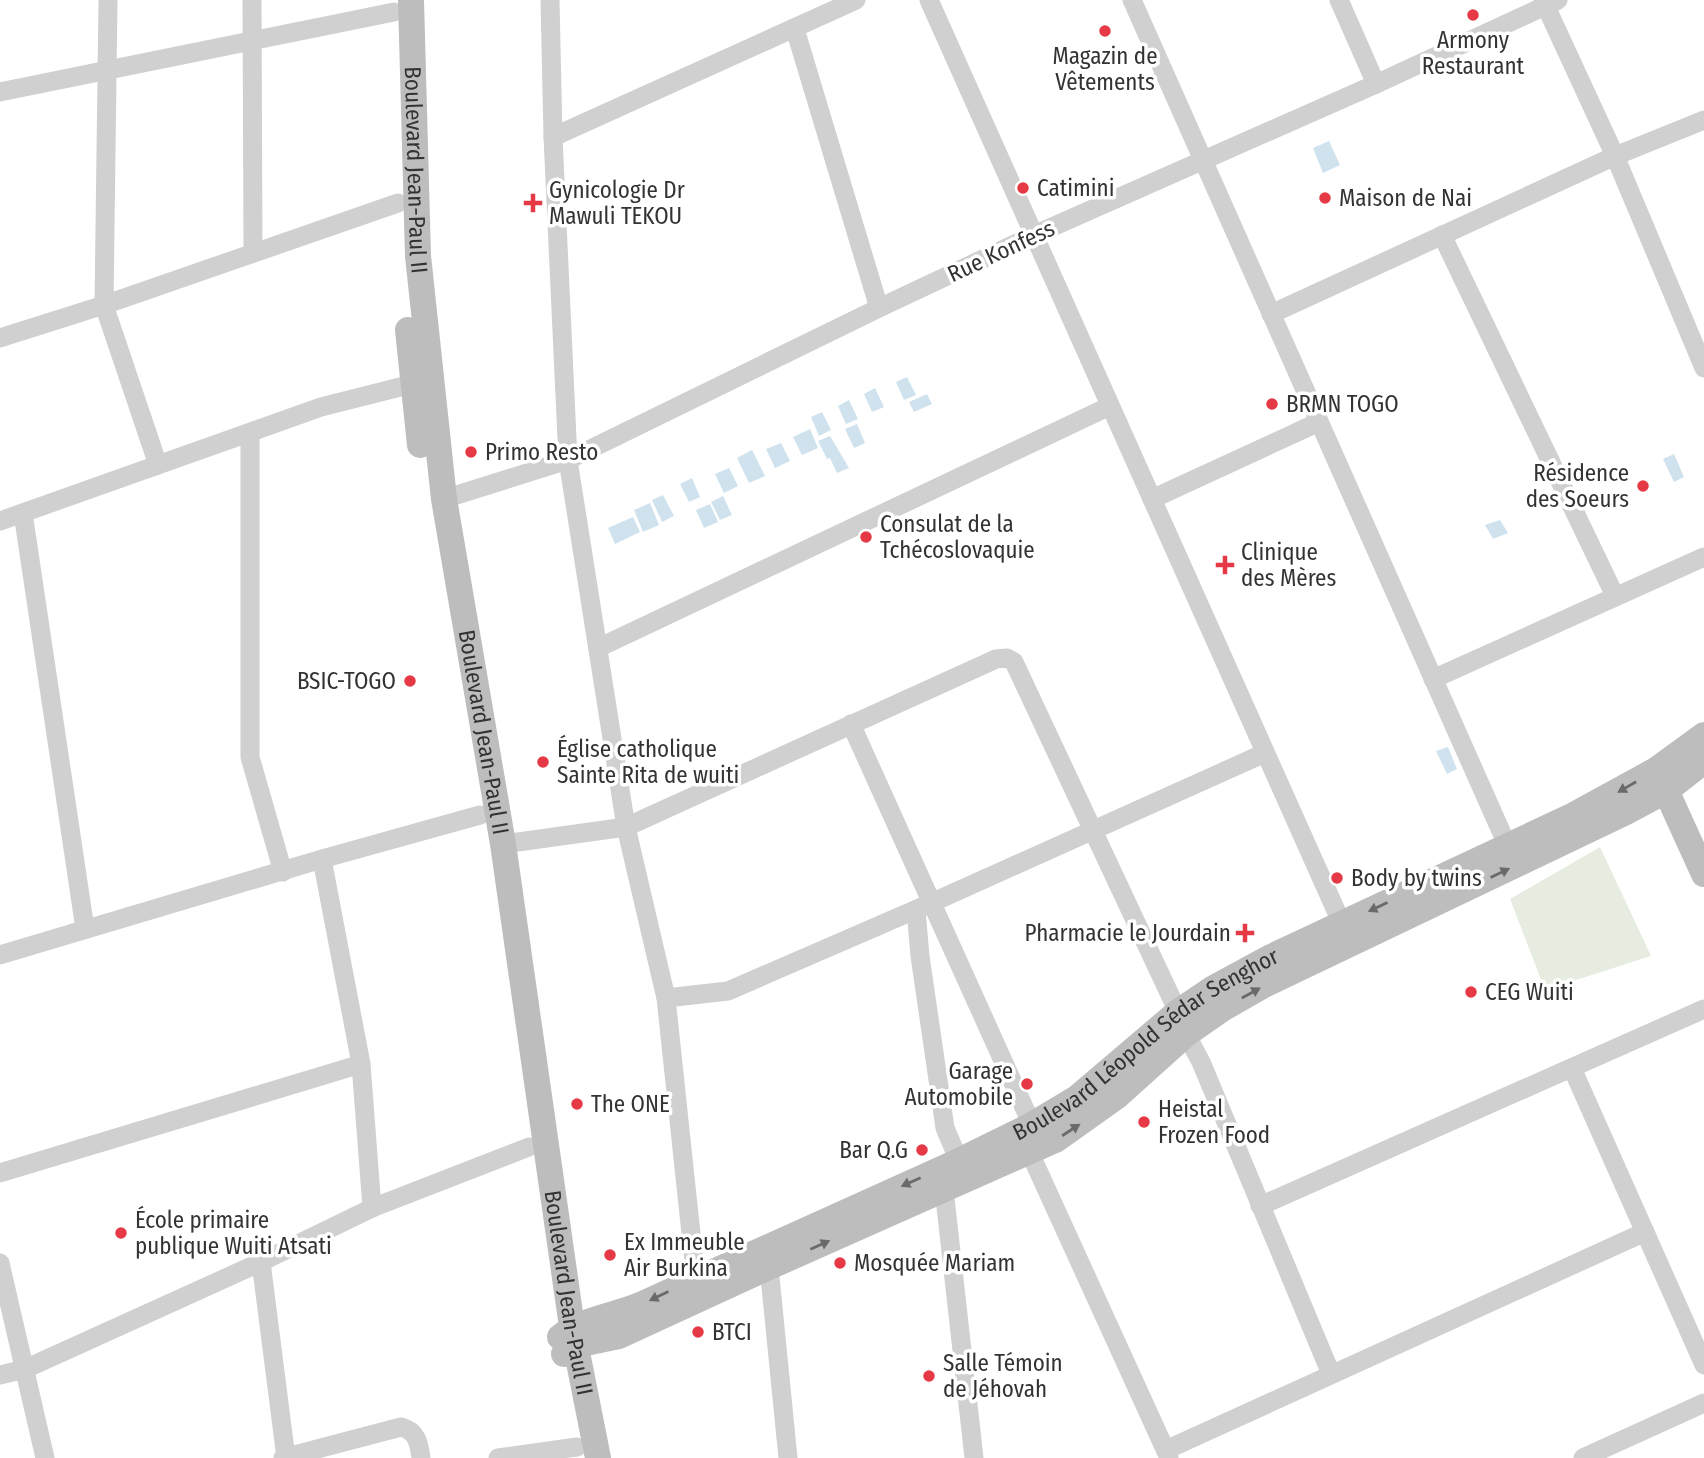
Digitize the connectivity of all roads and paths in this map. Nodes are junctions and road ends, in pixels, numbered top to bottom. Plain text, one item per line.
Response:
1 (108, 0) edge
2 (252, 0) edge
3 (550, 0) edge
4 (856, 0) edge
5 (929, 0) edge
6 (1132, 0) edge
7 (1339, 0) edge
8 (1549, 2) edge
9 (400, 4) edge
10 (795, 29) junction
11 (252, 40) junction
12 (108, 69) junction
13 (1376, 84) junction
14 (0, 92) edge
15 (1704, 120) edge
16 (553, 137) junction
17 (1615, 156) junction
18 (1203, 161) junction
19 (398, 203) junction
20 (1034, 235) junction
21 (1442, 235) junction
22 (253, 253) junction
23 (104, 305) junction
24 (879, 308) junction
25 (1271, 314) junction
26 (0, 338) edge
27 (1704, 368) edge
28 (412, 384) junction
29 (1110, 406) junction
30 (1319, 422) junction
31 (250, 434) junction
32 (568, 460) junction
33 (158, 464) junction
34 (444, 499) junction
35 (1152, 499) junction
36 (23, 513) junction
37 (0, 521) edge
38 (1704, 557) edge
39 (1615, 596) junction
40 (598, 648) junction
41 (1433, 679) junction
42 (851, 724) junction
43 (1704, 735) edge
44 (1265, 753) junction
45 (1704, 761) edge
46 (1662, 780) junction
47 (480, 815) junction
48 (626, 827) junction
49 (1092, 831) junction
50 (503, 844) junction
51 (1508, 847) junction
52 (322, 859) junction
53 (283, 872) junction
54 (1704, 874) edge
55 (923, 906) junction
56 (1342, 924) junction
57 (86, 929) junction
58 (0, 955) edge
59 (666, 999) junction
60 (1704, 1009) edge
61 (1182, 1023) junction
62 (361, 1064) junction
63 (1572, 1068) junction
64 (1032, 1125) junction
65 (529, 1147) junction
66 (1030, 1153) junction
67 (959, 1161) junction
68 (0, 1173) edge
69 (944, 1189) junction
70 (1260, 1206) junction
71 (372, 1208) junction
72 (1645, 1232) junction
73 (261, 1262) junction
74 (0, 1263) edge
75 (769, 1267) junction
76 (697, 1289) junction
77 (619, 1325) junction
78 (570, 1339) junction
79 (1704, 1365) edge
80 (25, 1369) junction
81 (1331, 1374) junction
82 (0, 1375) edge
83 (1704, 1403) edge
84 (585, 1454) edge
85 (1167, 1454) edge
86 (285, 1457) edge
87 (45, 1458) edge
88 (421, 1458) edge
89 (498, 1458) edge
90 (788, 1458) edge
91 (974, 1458) edge
92 (1583, 1458) edge

1 - 12 street
2 - 11 street
3 - 16 street
4 - 10 street
5 - 20 street
6 - 18 street
7 - 13 street
8 - 13 street, Rue Konfess
8 - 17 street
9 - 11 street
9 - 19 main road, Boulevard Jean-Paul II
9 - 34 main road, Boulevard Jean-Paul II
10 - 16 street
10 - 24 street
11 - 12 street
11 - 22 street
12 - 14 street
12 - 23 street
13 - 18 street, Rue Konfess
15 - 17 street
16 - 32 street
17 - 21 street
17 - 27 street
18 - 20 street, Rue Konfess
18 - 25 street
19 - 22 street
19 - 28 main road, Boulevard Jean-Paul II
20 - 24 street, Rue Konfess
20 - 29 street
21 - 25 street
21 - 39 street
22 - 23 street
23 - 26 street
23 - 33 street
24 - 32 street, Rue Konfess
25 - 30 street
28 - 31 street
28 - 47 main road, Boulevard Jean-Paul II
29 - 35 street
29 - 40 street
30 - 35 street
30 - 41 street
31 - 33 street
31 - 53 street
32 - 34 street, Rue Konfess
32 - 40 street
33 - 36 street
34 - 50 main road, Boulevard Jean-Paul II
35 - 44 street
36 - 37 street
36 - 57 street
38 - 39 street
39 - 41 street
40 - 48 street
41 - 51 street
42 - 48 street
42 - 49 street
42 - 55 street
43 - 46 main road, Boulevard Léopold Sédar Senghor
44 - 49 street
44 - 56 street
45 - 46 main road, Boulevard Léopold Sédar Senghor
46 -> 51 main road, Boulevard Léopold Sédar Senghor
46 - 54 main road
61 -> 46 main road, Boulevard Léopold Sédar Senghor
47 - 52 street
47 - 65 main road, Boulevard Jean-Paul II
48 - 50 street
48 - 59 street
49 - 55 street
49 - 61 street
50 - 78 main road, Boulevard Jean-Paul II
51 -> 56 main road, Boulevard Léopold Sédar Senghor
52 - 53 street
52 - 62 street
53 - 57 street
55 - 59 street
55 - 64 street
55 - 67 street
56 - 61 main road, Boulevard Léopold Sédar Senghor
57 - 58 street
59 - 76 street
60 - 63 street
61 - 64 main road, Boulevard Léopold Sédar Senghor
66 -> 61 main road, Boulevard Léopold Sédar Senghor
61 - 70 street
62 - 68 street
62 - 71 street
63 - 70 street
63 - 72 street
64 - 67 main road, Boulevard Léopold Sédar Senghor
65 - 71 street
65 - 78 main road, Boulevard Jean-Paul II
66 - 69 main road, Boulevard Léopold Sédar Senghor
66 - 85 street
67 -> 76 main road, Boulevard Léopold Sédar Senghor
75 -> 69 main road, Boulevard Léopold Sédar Senghor
69 - 91 street
70 - 81 street
71 - 73 street
72 - 79 street
72 - 81 street
73 - 80 street
73 - 86 street
74 - 80 street
75 - 76 main road, Boulevard Léopold Sédar Senghor
75 - 90 street
76 - 77 main road, Boulevard Léopold Sédar Senghor
77 - 78 main road, Boulevard Léopold Sédar Senghor
77 - 78 main road
78 - 84 main road, Boulevard Jean-Paul II
80 - 82 street
80 - 87 street
81 - 85 street
83 - 92 street
84 - 89 street
86 - 88 street

